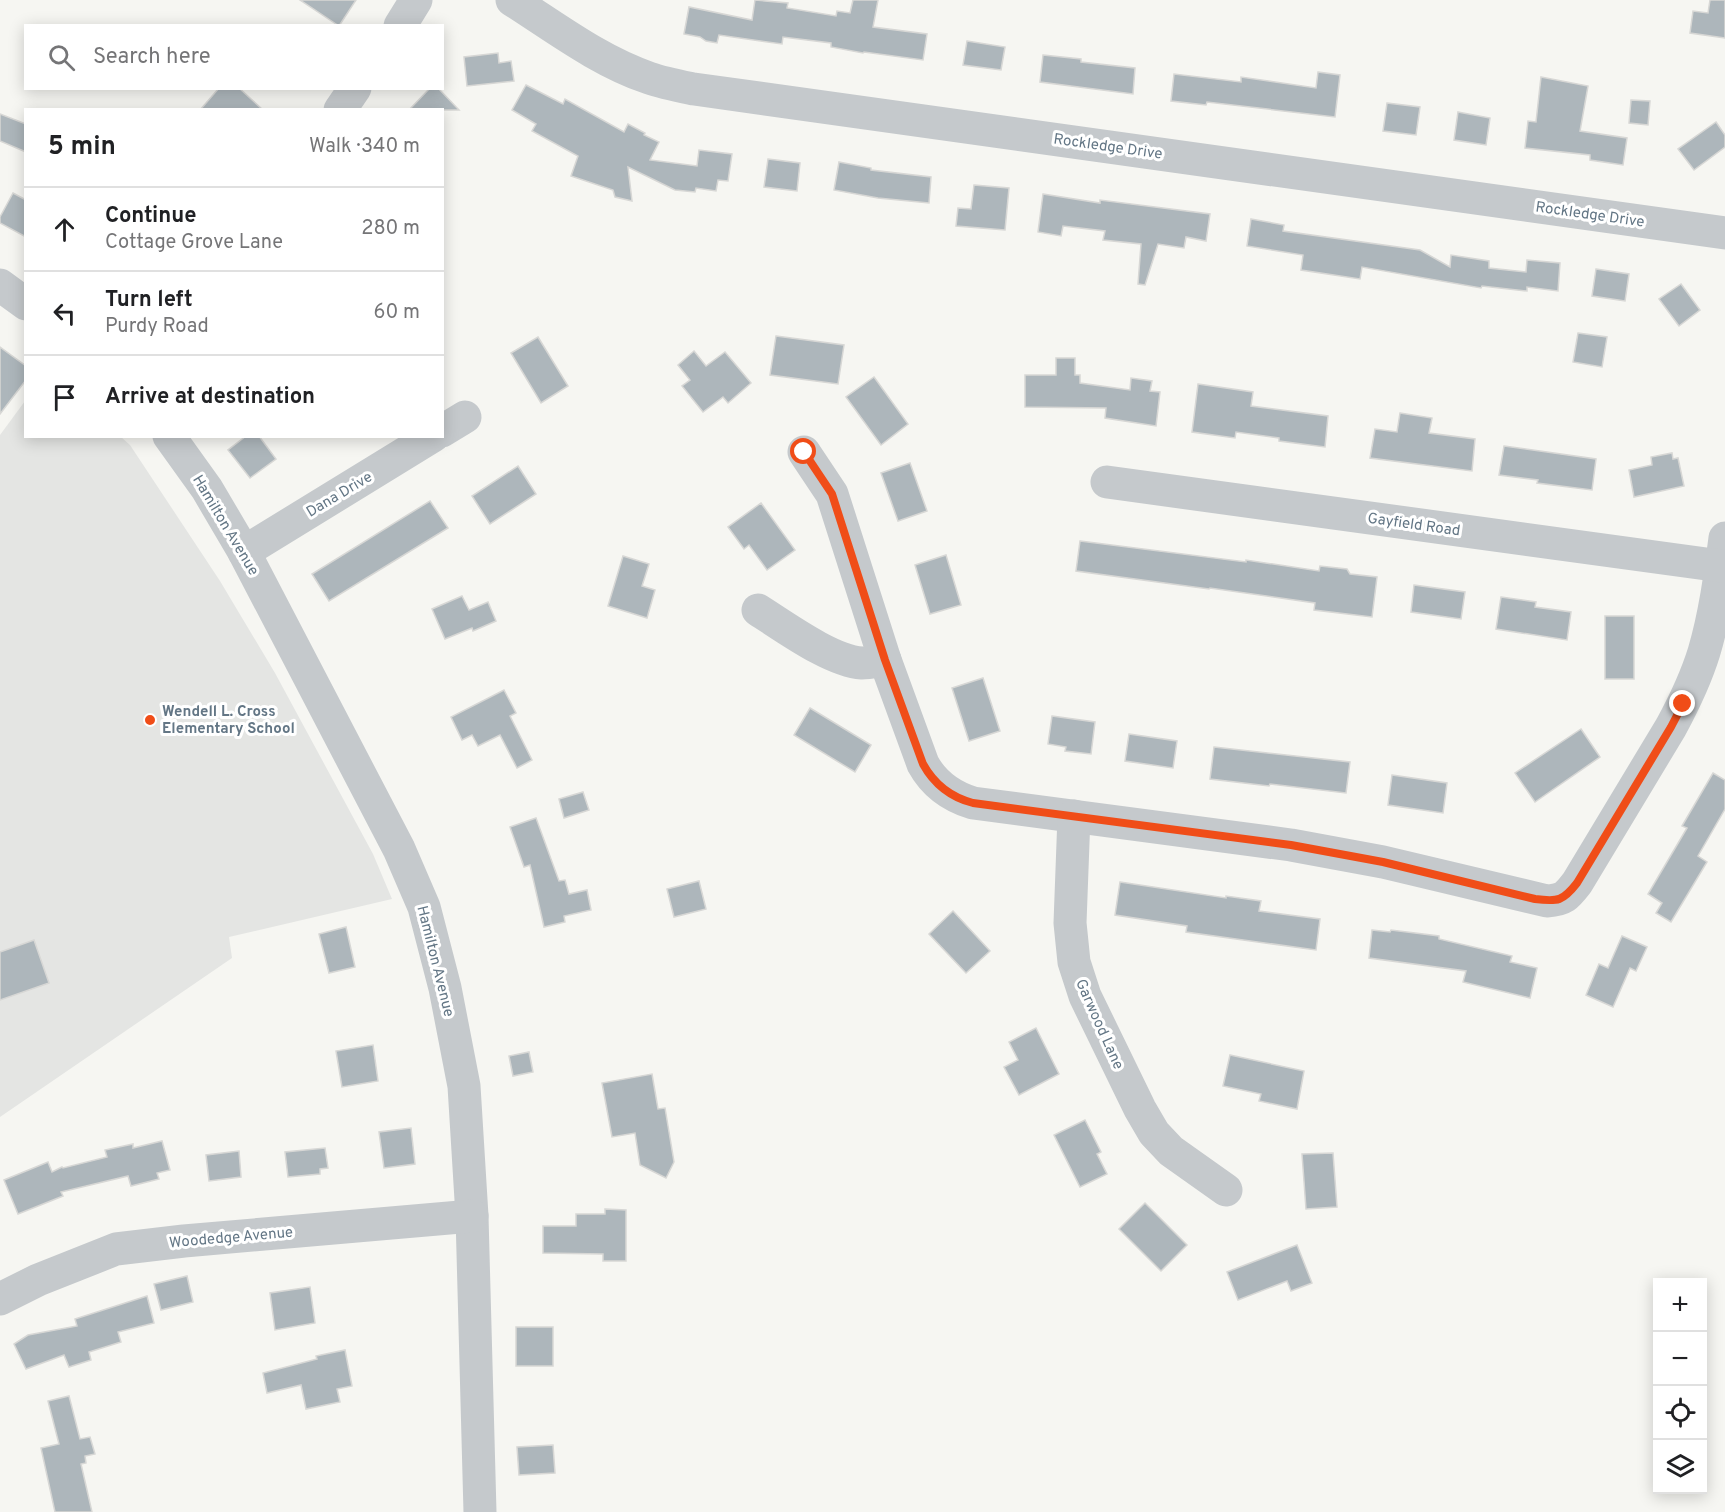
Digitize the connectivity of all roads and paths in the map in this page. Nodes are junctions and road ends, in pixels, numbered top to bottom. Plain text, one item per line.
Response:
1 (416, 0) edge
2 (512, 0) edge
3 (401, 24) edge
4 (355, 90) edge
5 (341, 108) edge
6 (1725, 233) edge
7 (0, 285) edge
8 (24, 303) edge
9 (170, 438) edge
10 (430, 438) edge
11 (804, 452) dead end
12 (1107, 482) dead end
13 (244, 552) junction
14 (1723, 552) edge
15 (758, 610) dead end
16 (885, 660) junction
17 (1074, 816) junction
18 (1226, 1190) dead end
19 (472, 1216) junction
20 (0, 1299) edge
21 (480, 1512) edge

1 - 3 street
2 - 6 street, Rockledge Drive
4 - 5 street
7 - 8 street
9 - 13 street, Hamilton Avenue
10 - 13 street, Dana Drive
11 - 16 street
12 - 14 street, Gayfield Road
13 - 19 street, Hamilton Avenue
14 - 17 street
15 - 16 street
16 - 17 street
17 - 18 street, Garwood Lane
19 - 20 street, Woodedge Avenue
19 - 21 street, Hamilton Avenue

